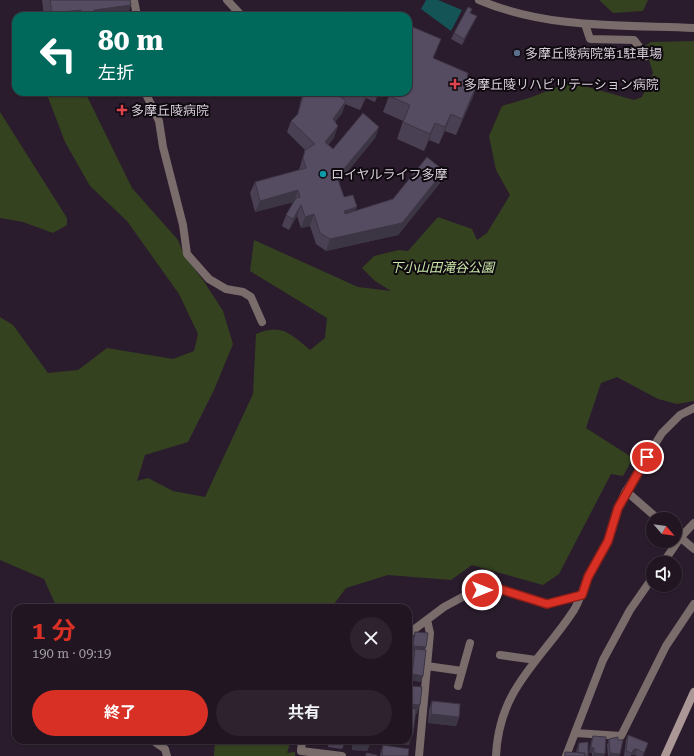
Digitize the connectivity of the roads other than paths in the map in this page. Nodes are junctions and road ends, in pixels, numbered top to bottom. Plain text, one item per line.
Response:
1 (134, 0) edge
2 (227, 0) edge
3 (479, 0) edge
4 (136, 12) edge
5 (238, 12) edge
6 (585, 24) junction
7 (694, 28) edge
8 (646, 56) dead end
9 (147, 96) edge
10 (262, 322) dead end
11 (694, 408) edge
12 (626, 491) junction
13 (650, 512) edge
14 (694, 523) edge
15 (682, 532) edge
16 (682, 538) edge
17 (694, 549) edge
18 (646, 587) edge
19 (582, 595) junction
20 (694, 604) edge
21 (427, 620) junction
22 (412, 631) edge
23 (470, 643) dead end
24 (500, 655) dead end
25 (536, 660) junction
26 (427, 666) junction
27 (462, 671) junction
28 (458, 686) dead end
29 (694, 692) edge
30 (576, 733) junction
31 (158, 744) edge
32 (302, 744) edge
33 (167, 756) edge
34 (342, 756) edge
35 (419, 756) edge
36 (496, 756) edge
37 (566, 756) edge
38 (665, 756) edge

1 - 4 street
2 - 5 street
3 - 6 street
6 - 7 street
6 - 8 street
9 - 10 street
11 - 12 street
12 - 13 street
12 - 19 street
14 - 15 street
16 - 17 street
18 - 30 street
19 - 21 street
19 - 25 street
20 - 30 street
21 - 22 street
21 - 26 street
23 - 27 street
24 - 25 street
25 - 36 street
26 - 27 street
26 - 35 street
27 - 28 street
29 - 38 main road
30 - 37 street
31 - 33 street
32 - 34 street

